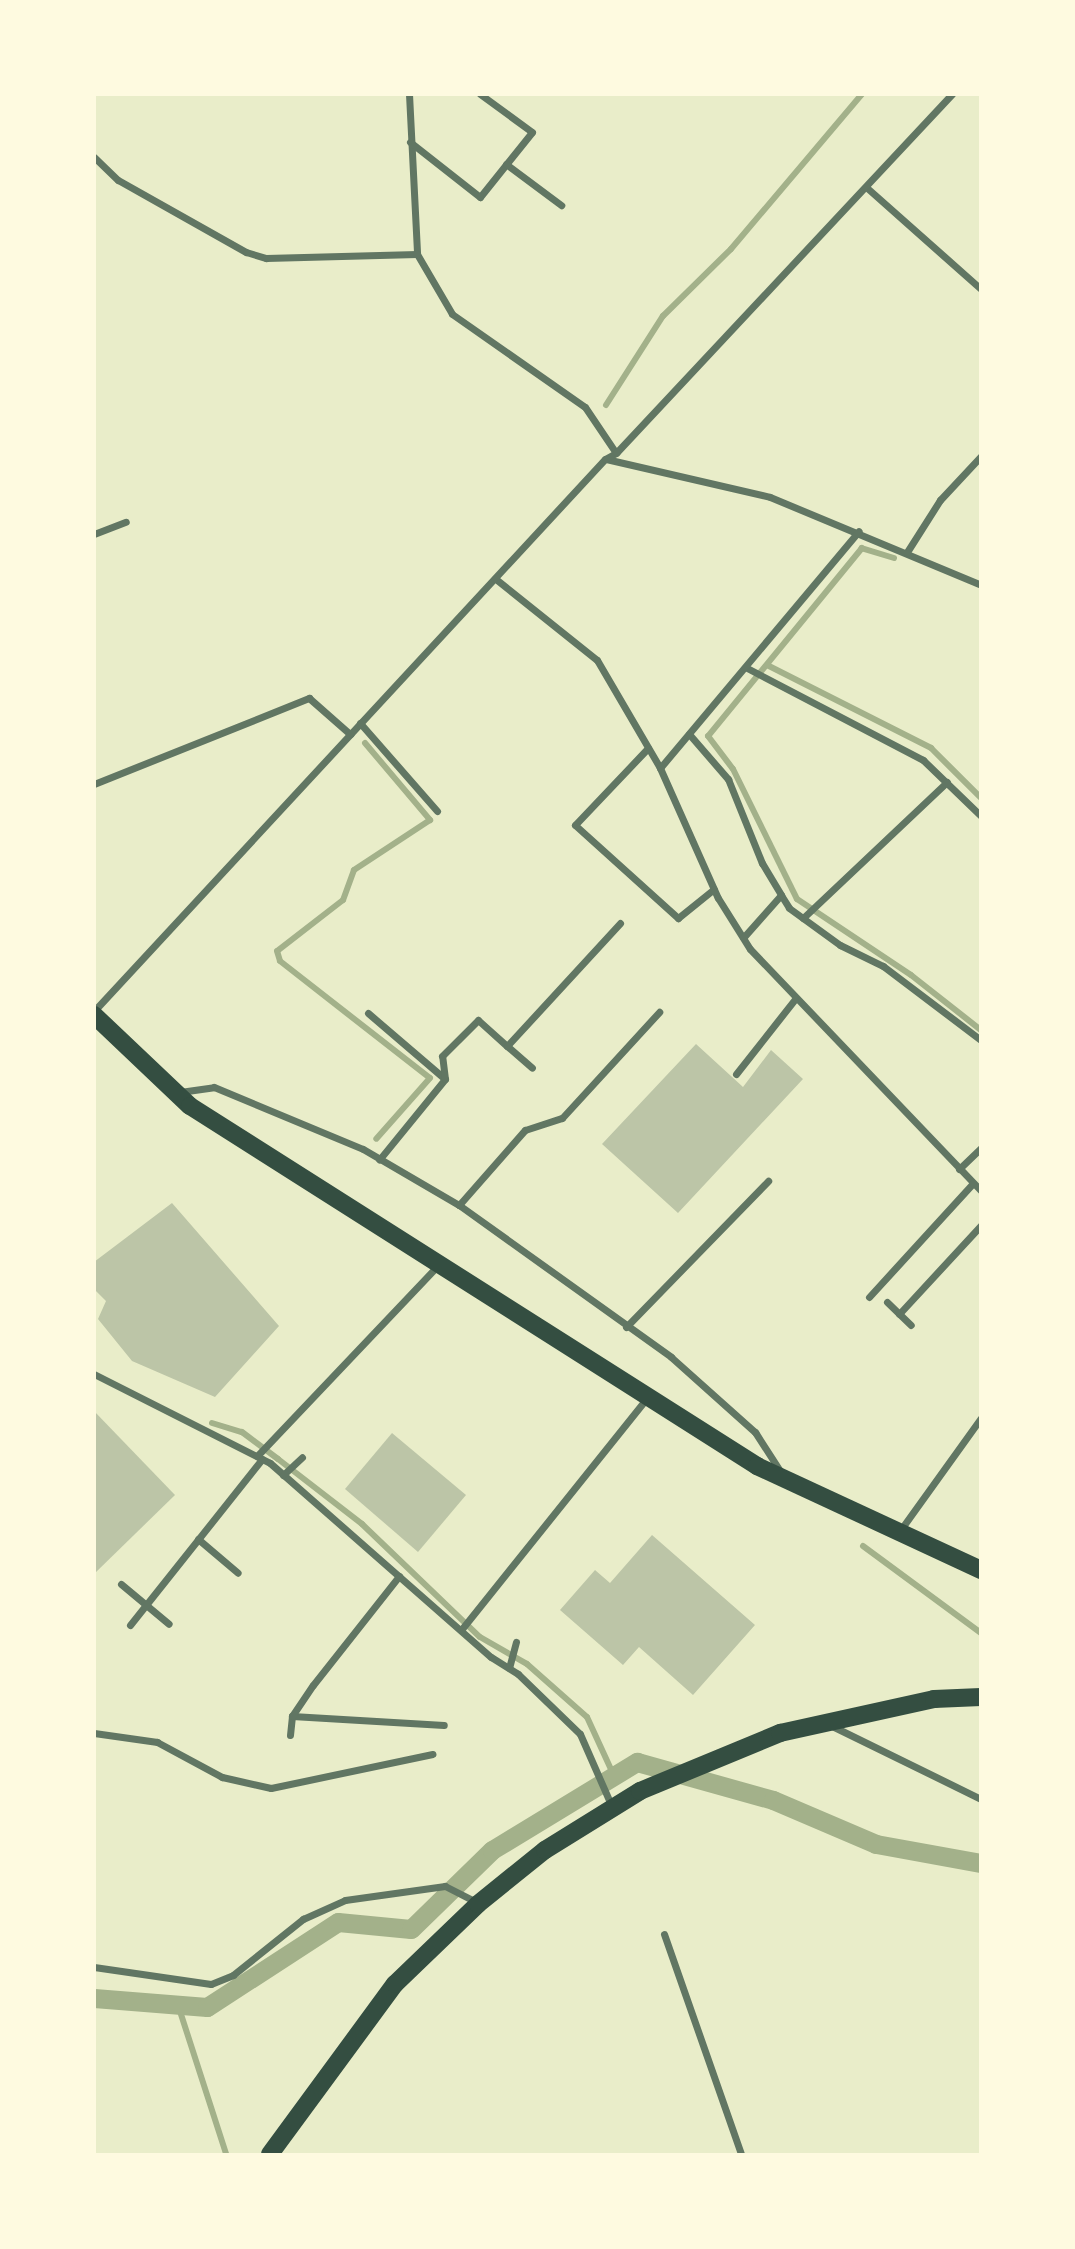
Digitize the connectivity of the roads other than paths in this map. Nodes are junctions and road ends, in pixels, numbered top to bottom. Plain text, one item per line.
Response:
1 (409, 94) edge
2 (481, 94) edge
3 (952, 94) edge
4 (410, 142) junction
5 (94, 157) edge
6 (506, 164) junction
7 (866, 187) junction
8 (561, 205) dead end
9 (417, 254) junction
10 (981, 289) edge
11 (616, 453) junction
12 (981, 456) edge
13 (605, 459) junction
14 (126, 522) dead end
15 (859, 531) junction
16 (94, 534) edge
17 (907, 552) junction
18 (497, 580) junction
19 (981, 585) edge
20 (747, 668) junction
21 (360, 723) junction
22 (350, 734) junction
23 (690, 734) junction
24 (648, 748) junction
25 (660, 768) junction
26 (947, 782) junction
27 (94, 784) edge
28 (437, 811) dead end
29 (981, 816) edge
30 (714, 889) junction
31 (780, 895) junction
32 (803, 918) junction
33 (620, 923) dead end
34 (743, 938) junction
35 (796, 999) junction
36 (659, 1012) dead end
37 (94, 1013) edge
38 (368, 1013) dead end
39 (981, 1040) edge
40 (506, 1046) junction
41 (532, 1068) dead end
42 (736, 1074) dead end
43 (445, 1079) junction
44 (176, 1093) junction
45 (981, 1148) edge
46 (379, 1160) junction
47 (959, 1169) junction
48 (768, 1181) dead end
49 (973, 1183) junction
50 (981, 1191) edge
51 (460, 1205) junction
52 (981, 1225) edge
53 (439, 1264) junction
54 (869, 1297) dead end
55 (887, 1302) dead end
56 (899, 1314) junction
57 (911, 1325) dead end
58 (626, 1327) junction
59 (94, 1374) edge
60 (648, 1397) junction
61 (981, 1418) edge
62 (302, 1457) dead end
63 (259, 1458) junction
64 (283, 1475) junction
65 (787, 1482) junction
66 (899, 1533) junction
67 (198, 1539) junction
68 (981, 1570) edge
69 (238, 1573) dead end
70 (399, 1576) junction
71 (121, 1584) dead end
72 (146, 1605) junction
73 (169, 1624) dead end
74 (130, 1625) dead end
75 (461, 1630) junction
76 (516, 1642) dead end
77 (509, 1668) junction
78 (981, 1697) edge
79 (292, 1716) junction
80 (825, 1723) junction
81 (444, 1725) dead end
82 (94, 1733) edge
83 (290, 1735) dead end
84 (432, 1754) dead end
85 (981, 1799) edge
86 (613, 1808) junction
87 (478, 1904) junction
88 (664, 1934) dead end
89 (94, 1967) edge
90 (270, 2154) edge
91 (741, 2154) edge

1 - 4 street
2 - 6 street
3 - 7 street
4 - 6 street
4 - 9 street
5 - 9 street
6 - 8 street
7 - 10 street
7 - 11 street
9 - 11 street
11 - 13 street
12 - 17 street
13 - 15 street
13 - 18 street
14 - 16 street
15 - 17 street
15 - 20 street
17 - 19 street
18 - 21 street
18 - 24 street
20 - 23 street
20 - 26 street
21 - 22 street
21 - 28 street
22 - 27 street
22 - 37 street
23 - 25 street
23 - 31 street
24 - 25 street
24 - 30 street
25 - 30 street
26 - 29 street
26 - 32 street
30 - 34 street
31 - 32 street
31 - 34 street
32 - 39 street
33 - 40 street
34 - 35 street
35 - 42 street
35 - 47 street
36 - 51 street
37 - 44 main road
38 - 43 street
40 - 41 street
40 - 43 street
43 - 46 street
44 - 46 street
44 - 53 main road
45 - 47 street
46 - 51 street
47 - 49 street
48 - 58 street
49 - 50 street
49 - 54 street
51 - 58 street
52 - 56 street
53 - 60 main road
53 - 63 street
55 - 56 street
56 - 57 street
58 - 65 street
59 - 63 street
60 - 65 main road
60 - 75 street
61 - 66 street
62 - 64 street
63 - 64 street
63 - 67 street
64 - 70 street
65 - 66 main road
66 - 68 main road
67 - 69 street
67 - 72 street
70 - 75 street
70 - 79 street
71 - 72 street
72 - 73 street
72 - 74 street
75 - 77 street
76 - 77 street
77 - 86 street
78 - 80 main road
79 - 81 street
79 - 83 street
80 - 85 street
80 - 86 main road
82 - 84 street
86 - 87 main road
87 - 89 street
87 - 90 main road
88 - 91 street

